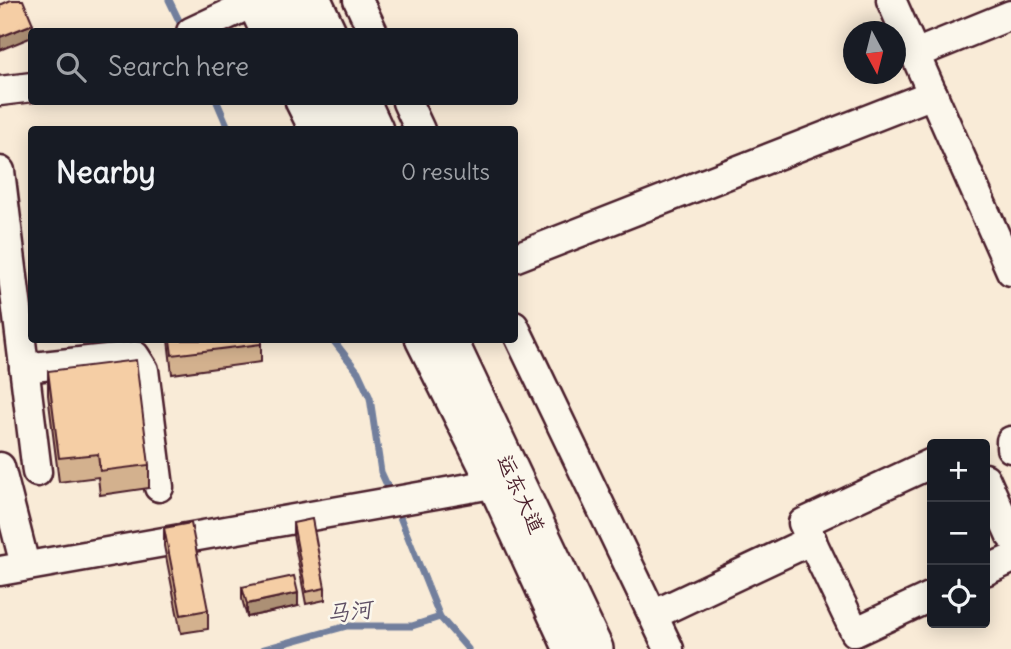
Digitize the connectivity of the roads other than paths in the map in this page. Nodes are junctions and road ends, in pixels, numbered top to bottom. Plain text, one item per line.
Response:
1 (312, 0) edge
2 (358, 0) edge
3 (891, 0) edge
4 (260, 1) edge
5 (1011, 15) edge
6 (200, 28) edge
7 (264, 28) edge
8 (290, 28) edge
9 (325, 28) edge
10 (371, 28) edge
11 (915, 54) junction
12 (28, 88) edge
13 (0, 91) edge
14 (933, 94) junction
15 (302, 105) edge
16 (332, 105) edge
17 (362, 105) edge
18 (408, 105) edge
19 (312, 126) edge
20 (342, 126) edge
21 (372, 126) edge
22 (418, 126) edge
23 (0, 171) edge
24 (1002, 224) edge
25 (518, 256) edge
26 (1011, 271) edge
27 (9, 313) edge
28 (518, 334) edge
29 (422, 343) edge
30 (448, 343) edge
31 (476, 343) edge
32 (15, 354) edge
33 (1011, 441) edge
34 (1011, 448) edge
35 (927, 465) edge
36 (0, 467) edge
37 (37, 472) dead end
38 (492, 484) junction
39 (159, 487) dead end
40 (990, 489) edge
41 (1011, 536) edge
42 (812, 540) junction
43 (1011, 559) edge
44 (13, 568) edge
45 (990, 569) edge
46 (927, 598) edge
47 (653, 615) junction
48 (568, 649) edge
49 (594, 649) edge
50 (620, 649) edge
51 (669, 649) edge

1 - 9 main road
2 - 10 lane
3 - 11 lane
4 - 6 lane
4 - 7 lane
4 - 8 main road
5 - 11 lane
11 - 14 lane
12 - 13 lane
14 - 24 lane
14 - 25 lane
15 - 19 lane
16 - 20 main road
17 - 21 main road
18 - 22 lane
23 - 27 lane
24 - 26 lane
27 - 32 lane
28 - 47 lane
29 - 38 lane
30 - 49 main road, 运东大道
31 - 50 main road, 运东大道
32 - 37 lane
32 - 39 lane
33 - 34 lane
35 - 42 lane
36 - 44 lane
38 - 44 lane
38 - 48 lane
40 - 41 lane
42 - 46 lane
42 - 47 lane
43 - 45 lane
47 - 51 lane

